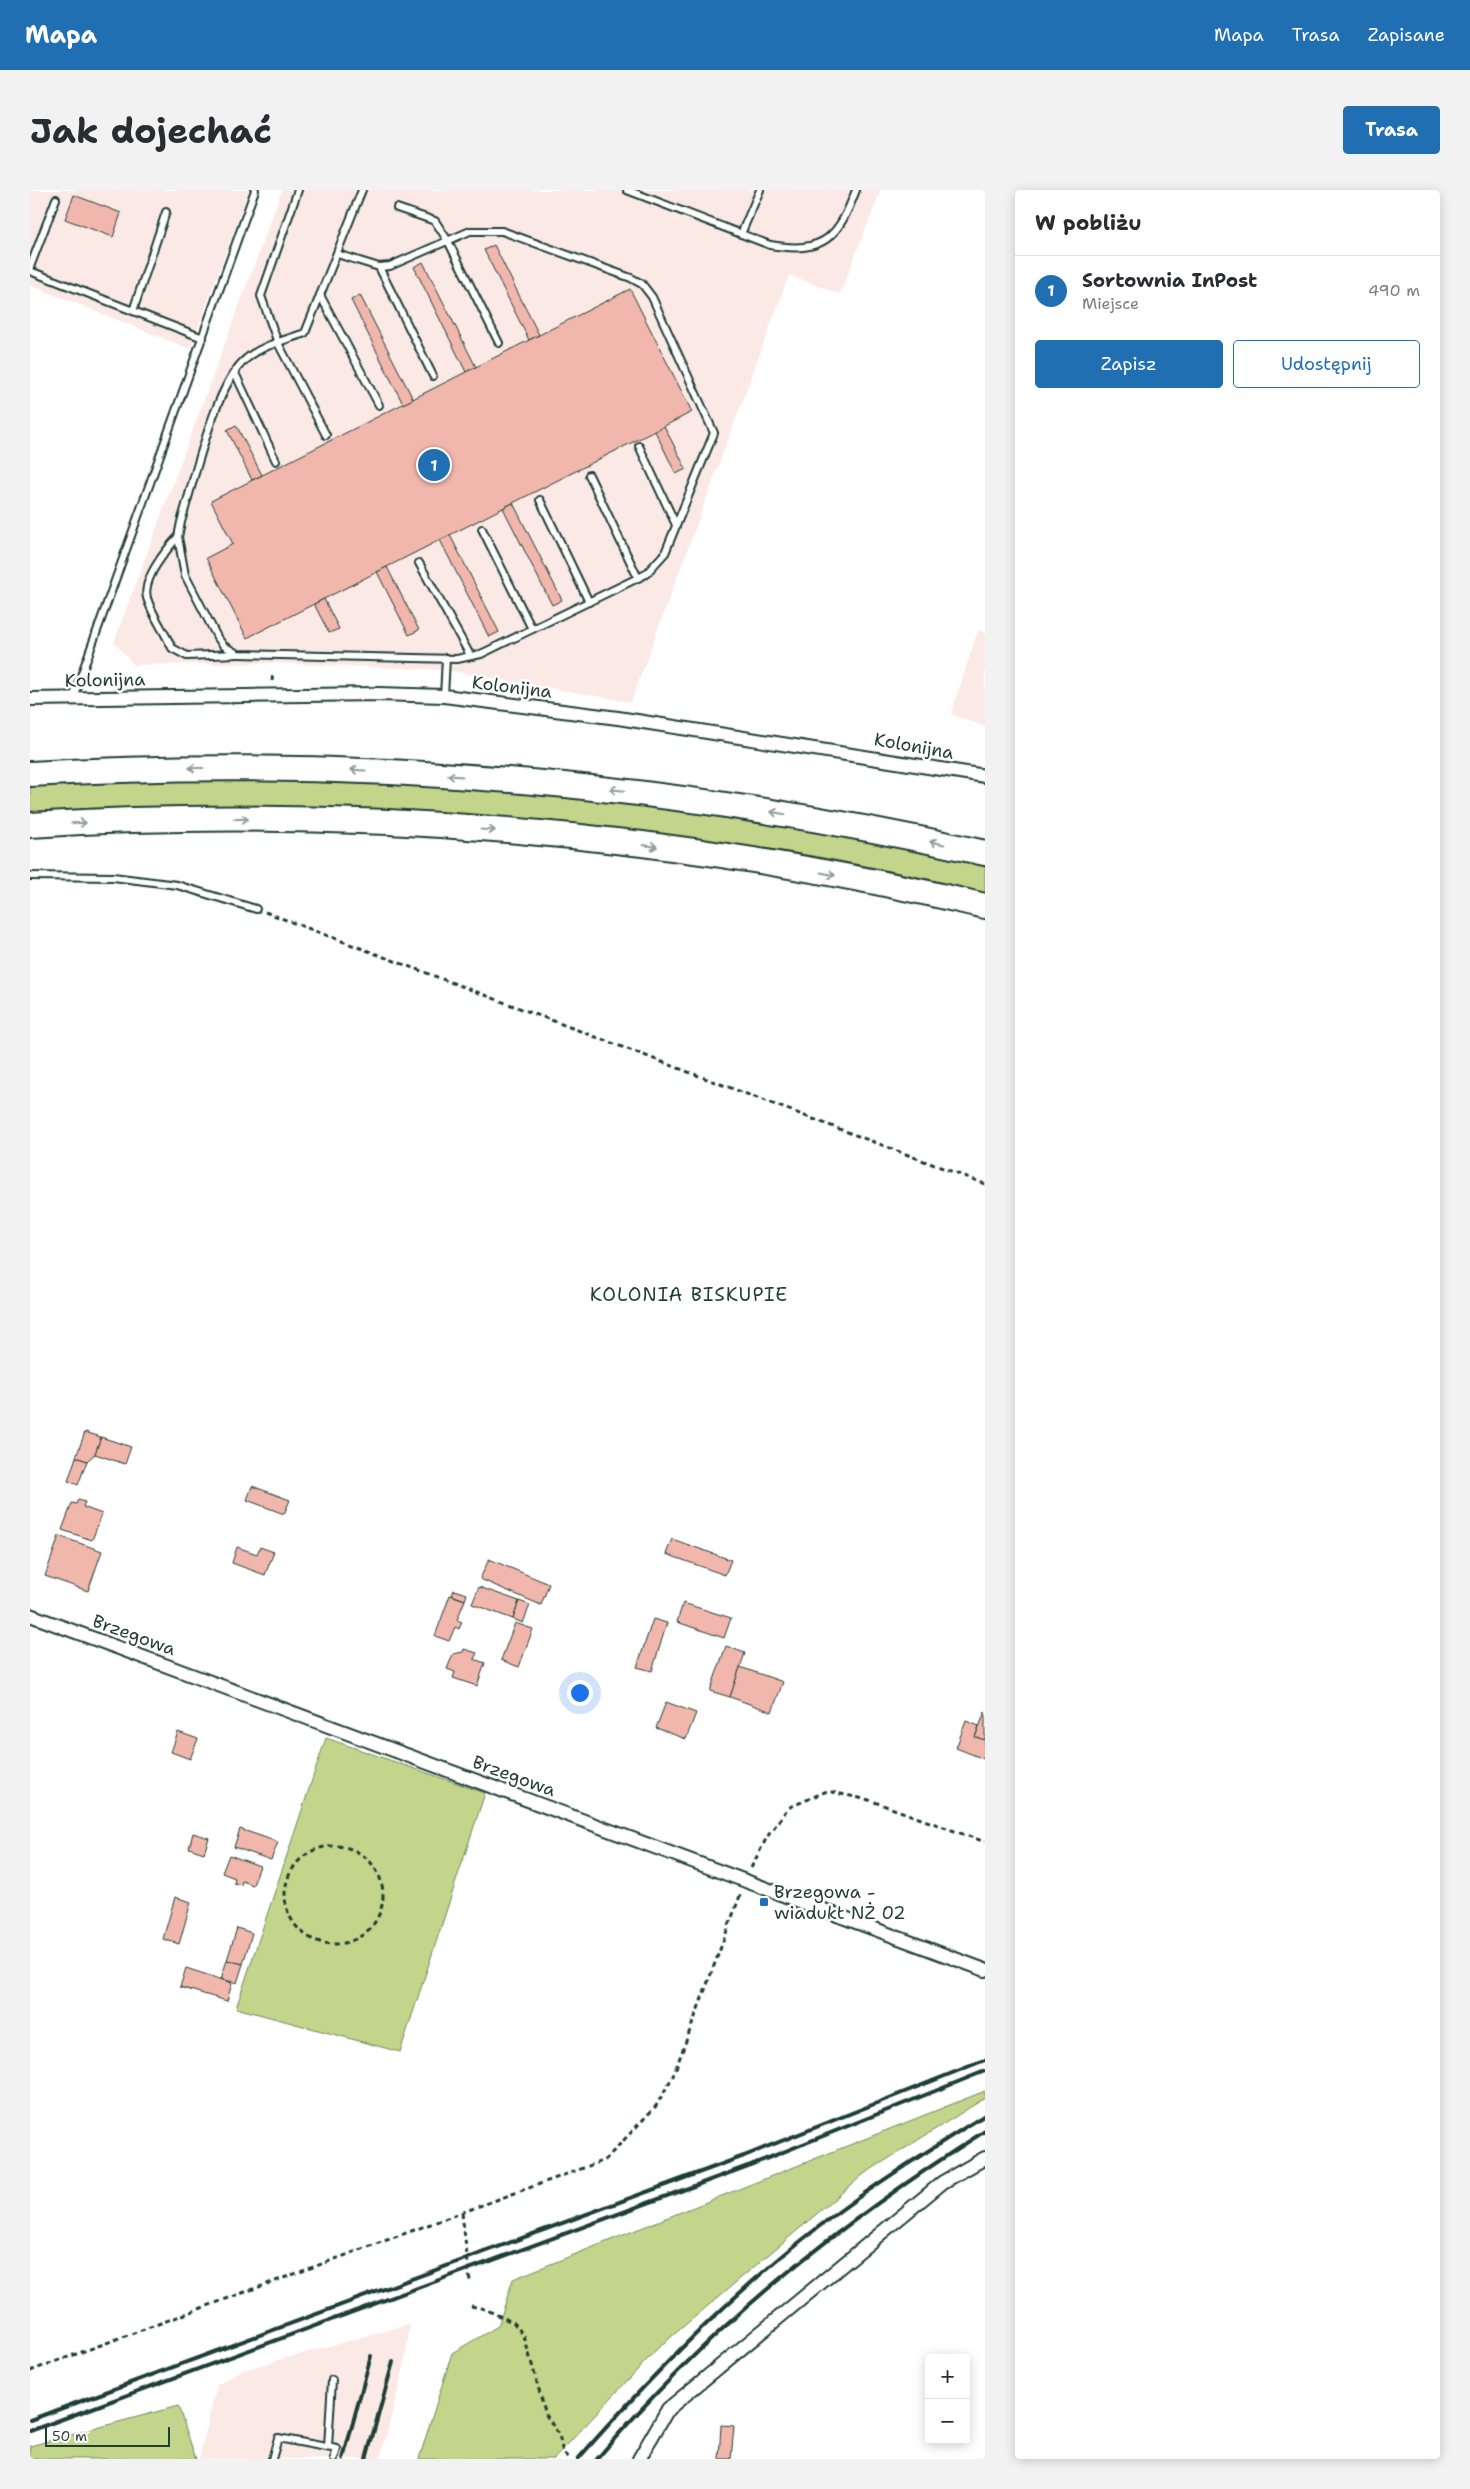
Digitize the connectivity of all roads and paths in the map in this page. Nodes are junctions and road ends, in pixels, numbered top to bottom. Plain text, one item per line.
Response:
1 (255, 190) edge
2 (298, 190) edge
3 (627, 190) edge
4 (760, 190) edge
5 (856, 190) edge
6 (359, 191) edge
7 (56, 199) dead end
8 (397, 208) dead end
9 (166, 212) dead end
10 (741, 234) junction
11 (448, 241) junction
12 (336, 254) junction
13 (30, 267) edge
14 (379, 268) junction
15 (30, 271) edge
16 (320, 295) junction
17 (133, 311) junction
18 (203, 338) junction
19 (278, 343) junction
20 (499, 343) dead end
21 (235, 373) junction
22 (433, 376) dead end
23 (379, 405) dead end
24 (326, 435) dead end
25 (639, 446) dead end
26 (276, 461) dead end
27 (589, 475) dead end
28 (540, 500) dead end
29 (676, 525) junction
30 (482, 529) dead end
31 (178, 537) junction
32 (419, 563) dead end
33 (638, 578) junction
34 (589, 602) junction
35 (532, 629) junction
36 (238, 654) junction
37 (470, 656) junction
38 (446, 658) junction
39 (444, 696) junction
40 (74, 698) junction
41 (30, 699) edge
42 (30, 766) edge
43 (130, 770) junction
44 (30, 774) edge
45 (985, 776) edge
46 (30, 825) edge
47 (985, 853) edge
48 (30, 876) edge
49 (985, 906) edge
50 (256, 909) joint
51 (985, 1184) edge
52 (30, 1614) edge
53 (985, 1842) edge
54 (368, 1858) joint
55 (745, 1881) junction
56 (985, 1970) edge
57 (985, 2158) edge
58 (462, 2213) junction
59 (470, 2281) dead end
60 (471, 2306) dead end
61 (30, 2371) edge
62 (332, 2380) dead end
63 (328, 2448) junction
64 (272, 2459) edge
65 (334, 2459) edge
66 (570, 2459) edge
67 (639, 2459) edge

1 - 18 lane
2 - 19 lane
3 - 10 lane
4 - 10 lane
5 - 10 lane
6 - 12 lane
7 - 13 lane
8 - 11 lane
9 - 17 lane
11 - 14 lane
11 - 20 lane
11 - 29 lane
12 - 14 lane
12 - 16 lane
14 - 22 lane
15 - 17 lane
16 - 19 lane
16 - 23 lane
17 - 18 lane
18 - 40 lane
19 - 21 lane
19 - 24 lane
21 - 26 lane
21 - 31 lane
25 - 29 lane
27 - 33 lane
28 - 34 lane
29 - 33 lane
30 - 35 lane
31 - 36 lane
31 - 36 lane
32 - 37 lane
33 - 34 lane
34 - 35 lane
35 - 37 lane
36 - 38 lane
37 - 38 lane
38 - 39 lane
39 - 40 street, Kolonijna
39 - 45 street, Kolonijna
40 - 41 street, Kolonijna
42 - 43 highway
43 - 44 highway
47 -> 43 highway
46 -> 49 highway
48 - 50 lane
50 - 51 path
52 - 55 street, Brzegowa
53 - 55 path
54 - 54 path
55 - 56 street, Brzegowa
55 - 58 path
57 - 67 street
58 - 59 path
58 - 61 path
60 - 66 path
62 - 63 lane
63 - 64 lane
63 - 65 lane

